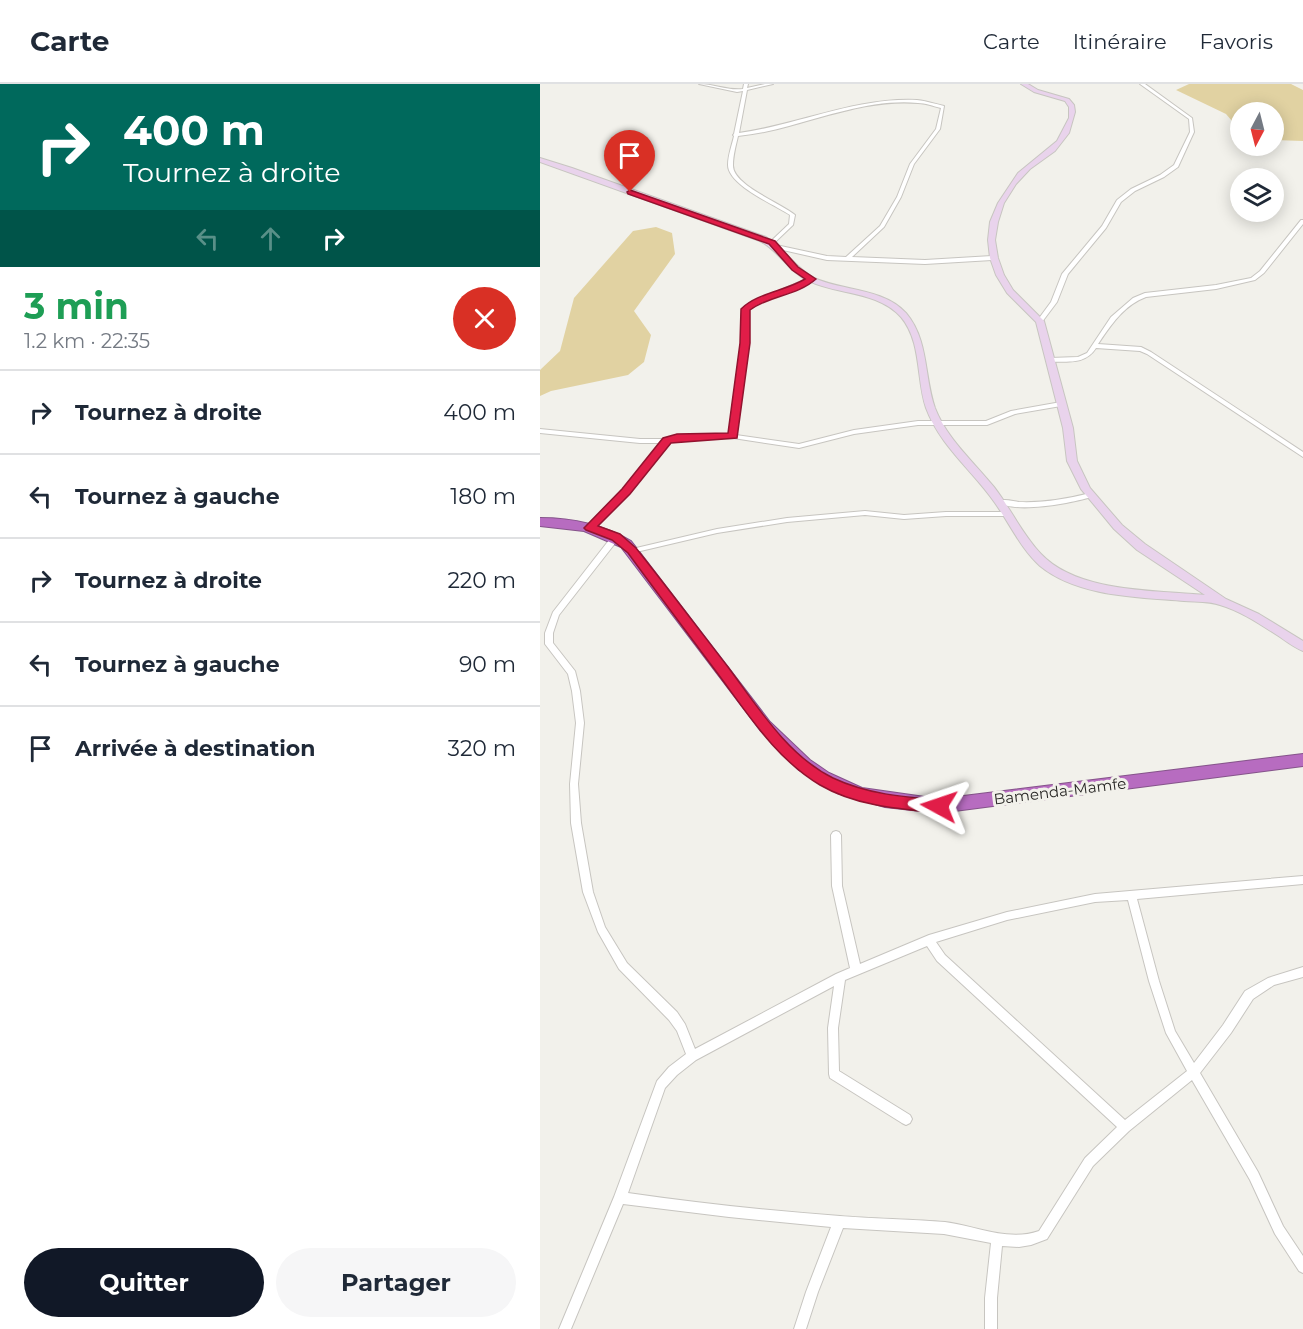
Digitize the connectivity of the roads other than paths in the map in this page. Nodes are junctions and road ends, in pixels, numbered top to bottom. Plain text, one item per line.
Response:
1 (701, 84) edge
2 (746, 84) edge
3 (771, 84) edge
4 (1024, 84) edge
5 (1142, 84) edge
6 (744, 90) junction
7 (892, 95) dead end
8 (854, 101) dead end
9 (735, 135) junction
10 (540, 160) edge
11 (1303, 221) edge
12 (774, 245) junction
13 (848, 258) junction
14 (992, 258) junction
15 (811, 279) junction
16 (1040, 321) junction
17 (1096, 346) junction
18 (1050, 360) junction
19 (1061, 404) junction
20 (938, 421) junction
21 (540, 431) edge
22 (733, 436) junction
23 (667, 441) junction
24 (1303, 455) edge
25 (1090, 495) junction
26 (1000, 502) junction
27 (1007, 514) junction
28 (540, 522) edge
29 (590, 528) junction
30 (616, 537) junction
31 (632, 550) junction
32 (1222, 602) junction
33 (1303, 647) edge
34 (1303, 760) edge
35 (836, 835) dead end
36 (1303, 880) edge
37 (1131, 894) junction
38 (929, 940) junction
39 (856, 970) junction
40 (1303, 972) edge
41 (840, 977) junction
42 (692, 1056) junction
43 (1193, 1073) junction
44 (906, 1119) dead end
45 (1125, 1127) junction
46 (620, 1198) junction
47 (839, 1222) junction
48 (997, 1239) junction
49 (1303, 1267) edge
50 (565, 1329) edge
51 (800, 1329) edge
52 (991, 1329) edge

1 - 6 street
2 - 6 street
3 - 6 street
4 - 14 street
5 - 16 street
6 - 9 street
7 - 13 street
8 - 9 street
9 - 12 street
10 - 12 street
11 - 17 street
12 - 13 street
12 - 15 street
13 - 14 street
14 - 16 street
15 - 20 street
15 - 22 street
16 - 18 street
17 - 18 street
17 - 24 street
18 - 19 street
19 - 20 street
19 - 25 street
20 - 22 street
20 - 26 street
21 - 23 street
22 - 23 street
23 - 29 street
25 - 26 street
25 - 32 street
26 - 27 street
27 - 31 street
27 - 32 street
28 - 29 highway, Bamenda-Mamfe
29 - 30 highway, Bamenda-Mamfe
30 - 31 highway, Bamenda-Mamfe
30 - 42 street
31 - 34 highway, Bamenda-Mamfe
32 - 33 street
35 - 39 street
36 - 37 street
37 - 38 street
37 - 43 street
38 - 39 street
38 - 45 street
39 - 41 street
40 - 43 street
41 - 42 street
41 - 44 street
42 - 46 street
43 - 45 street
43 - 49 street
45 - 48 street
46 - 47 street
46 - 50 street
47 - 48 street
47 - 51 street
48 - 52 street

